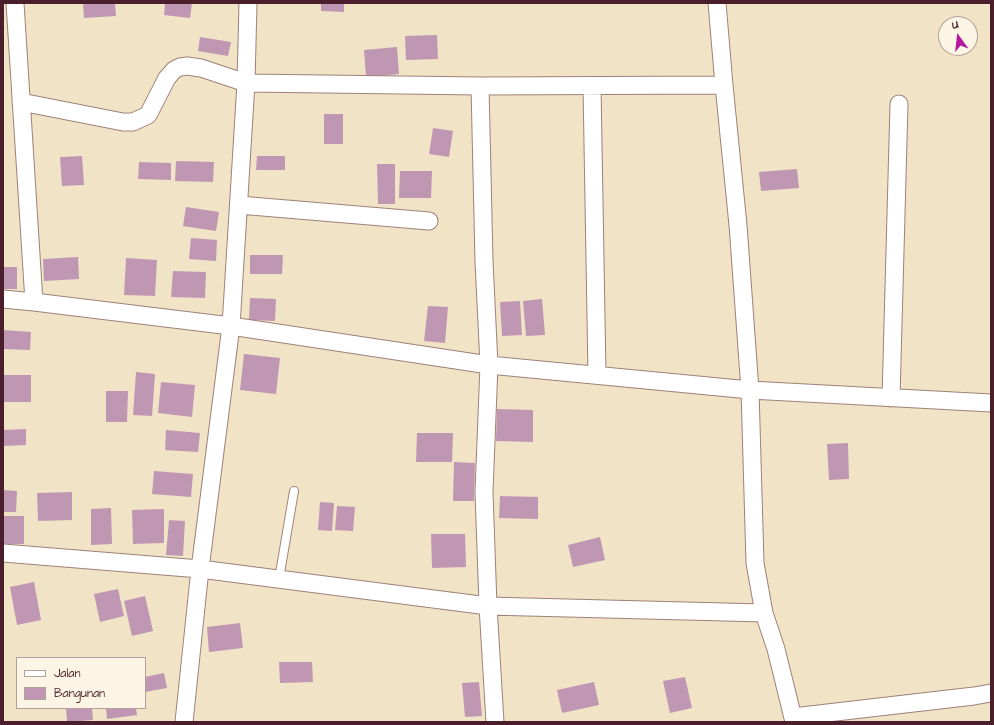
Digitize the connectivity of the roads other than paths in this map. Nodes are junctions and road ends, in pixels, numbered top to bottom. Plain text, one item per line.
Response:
1 (15, 3) edge
2 (248, 3) edge
3 (717, 3) edge
4 (246, 83) junction
5 (480, 86) junction
6 (592, 86) junction
7 (724, 86) junction
8 (21, 102) junction
9 (899, 104) dead end
10 (238, 205) junction
11 (430, 221) dead end
12 (3, 299) edge
13 (34, 302) junction
14 (231, 326) junction
15 (489, 365) junction
16 (597, 375) junction
17 (750, 390) junction
18 (891, 398) junction
19 (991, 403) edge
20 (294, 491) dead end
21 (3, 553) edge
22 (200, 569) junction
23 (279, 579) junction
24 (488, 606) junction
25 (764, 613) junction
26 (991, 693) edge
27 (794, 720) edge
28 (184, 722) edge
29 (495, 722) edge

1 - 8 street
2 - 4 street
3 - 7 street
4 - 5 street
4 - 8 street
4 - 10 street
5 - 6 street
5 - 15 street
6 - 7 street
6 - 16 street
7 - 17 street
8 - 13 street
9 - 18 street
10 - 11 street
10 - 14 street
12 - 13 street
13 - 14 street
14 - 15 street
14 - 22 street
15 - 16 street
15 - 24 street
16 - 17 street
17 - 18 street
17 - 25 street
18 - 19 street
20 - 23 lane
21 - 22 street
22 - 23 street
22 - 28 street
23 - 24 street
24 - 25 street
24 - 29 street
25 - 27 street
26 - 27 street

